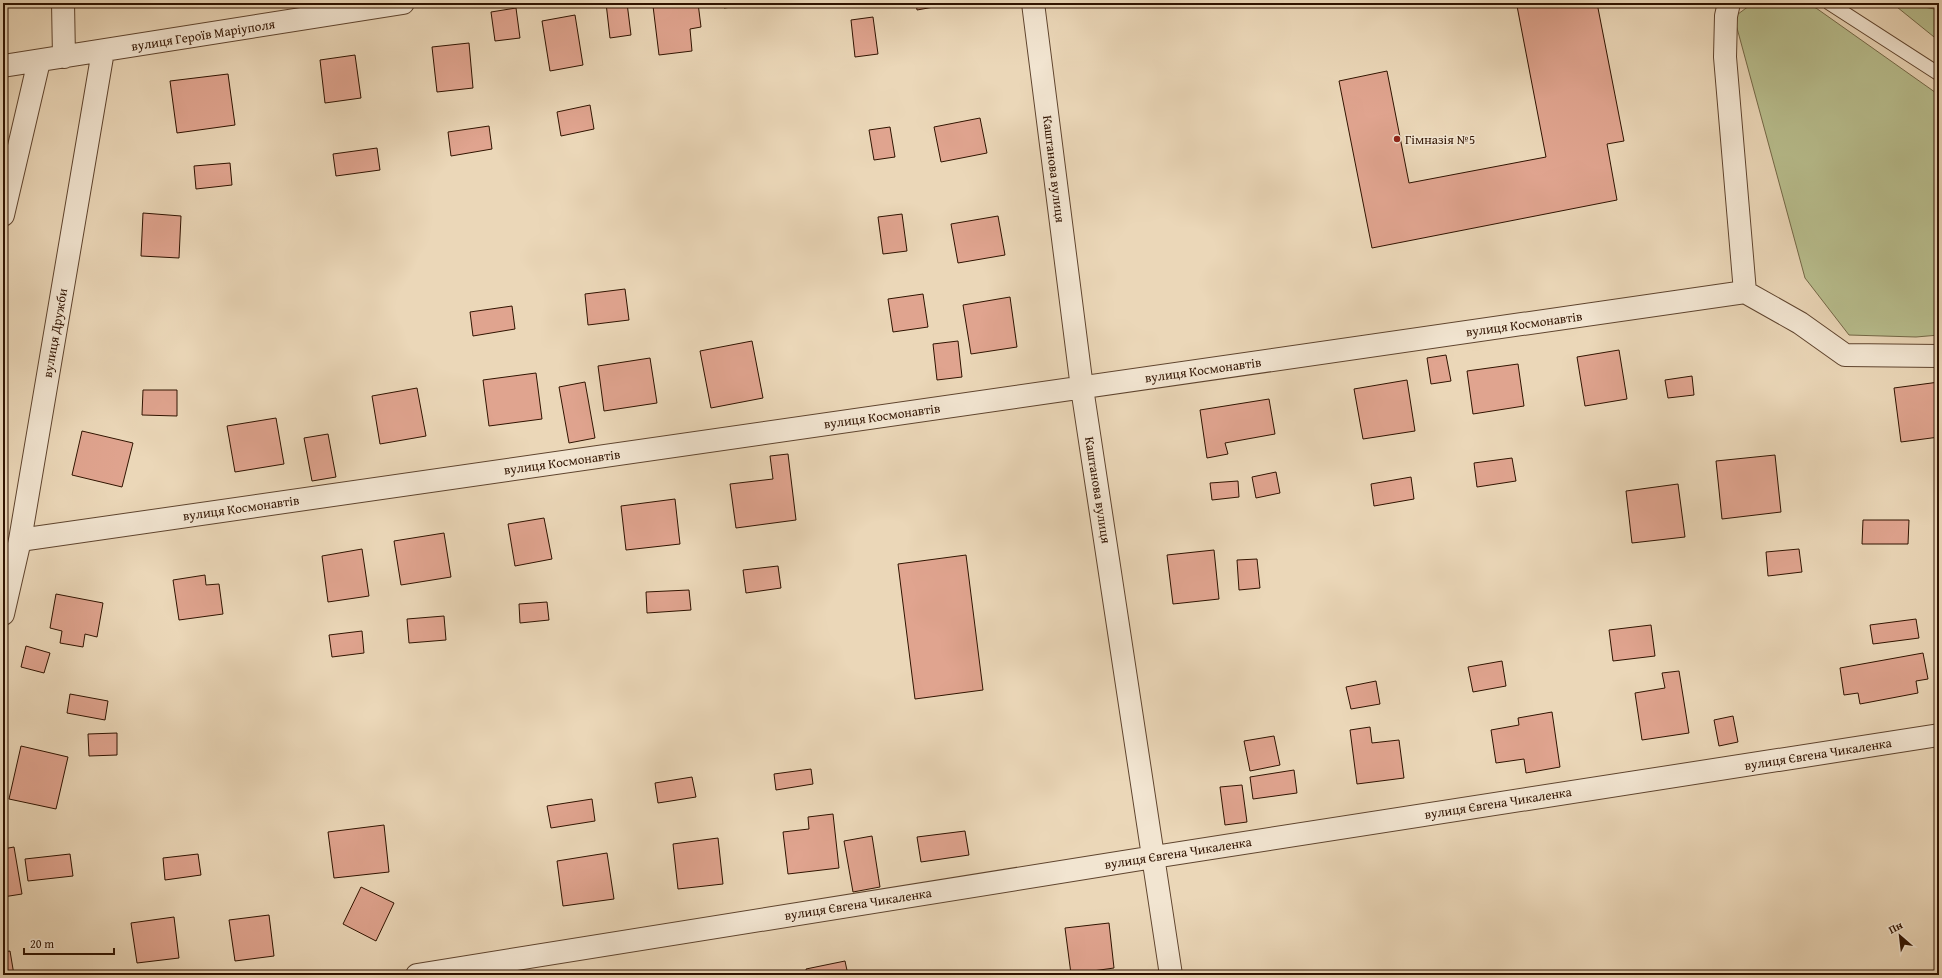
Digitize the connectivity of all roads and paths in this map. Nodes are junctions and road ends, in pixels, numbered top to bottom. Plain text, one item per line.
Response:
1 (63, 3) edge
2 (403, 3) edge
3 (1033, 3) edge
4 (1729, 3) edge
5 (1829, 3) edge
6 (103, 51) junction
7 (64, 57) junction
8 (39, 61) junction
9 (3, 66) edge
10 (1939, 74) edge
11 (3, 215) edge
12 (1745, 292) junction
13 (1939, 356) edge
14 (1082, 388) junction
15 (20, 540) junction
16 (3, 614) edge
17 (1939, 735) edge
18 (1154, 857) junction
19 (417, 975) edge
20 (1172, 975) edge

1 - 7 street
2 - 6 street, вулиця Героїв Маріуполя
3 - 14 street, Каштанова вулиця
4 - 12 street
5 - 10 lane
6 - 7 street, вулиця Героїв Маріуполя
6 - 15 street, вулиця Дружби
7 - 8 street, вулиця Героїв Маріуполя
8 - 9 street, вулиця Героїв Маріуполя
8 - 11 street
12 - 13 street
12 - 14 street, вулиця Космонавтів
14 - 15 street, вулиця Космонавтів
14 - 18 street, Каштанова вулиця
15 - 16 street, вулиця Дружби
17 - 18 street, вулиця Євгена Чикаленка
18 - 19 street, вулиця Євгена Чикаленка
18 - 20 street, Каштанова вулиця

